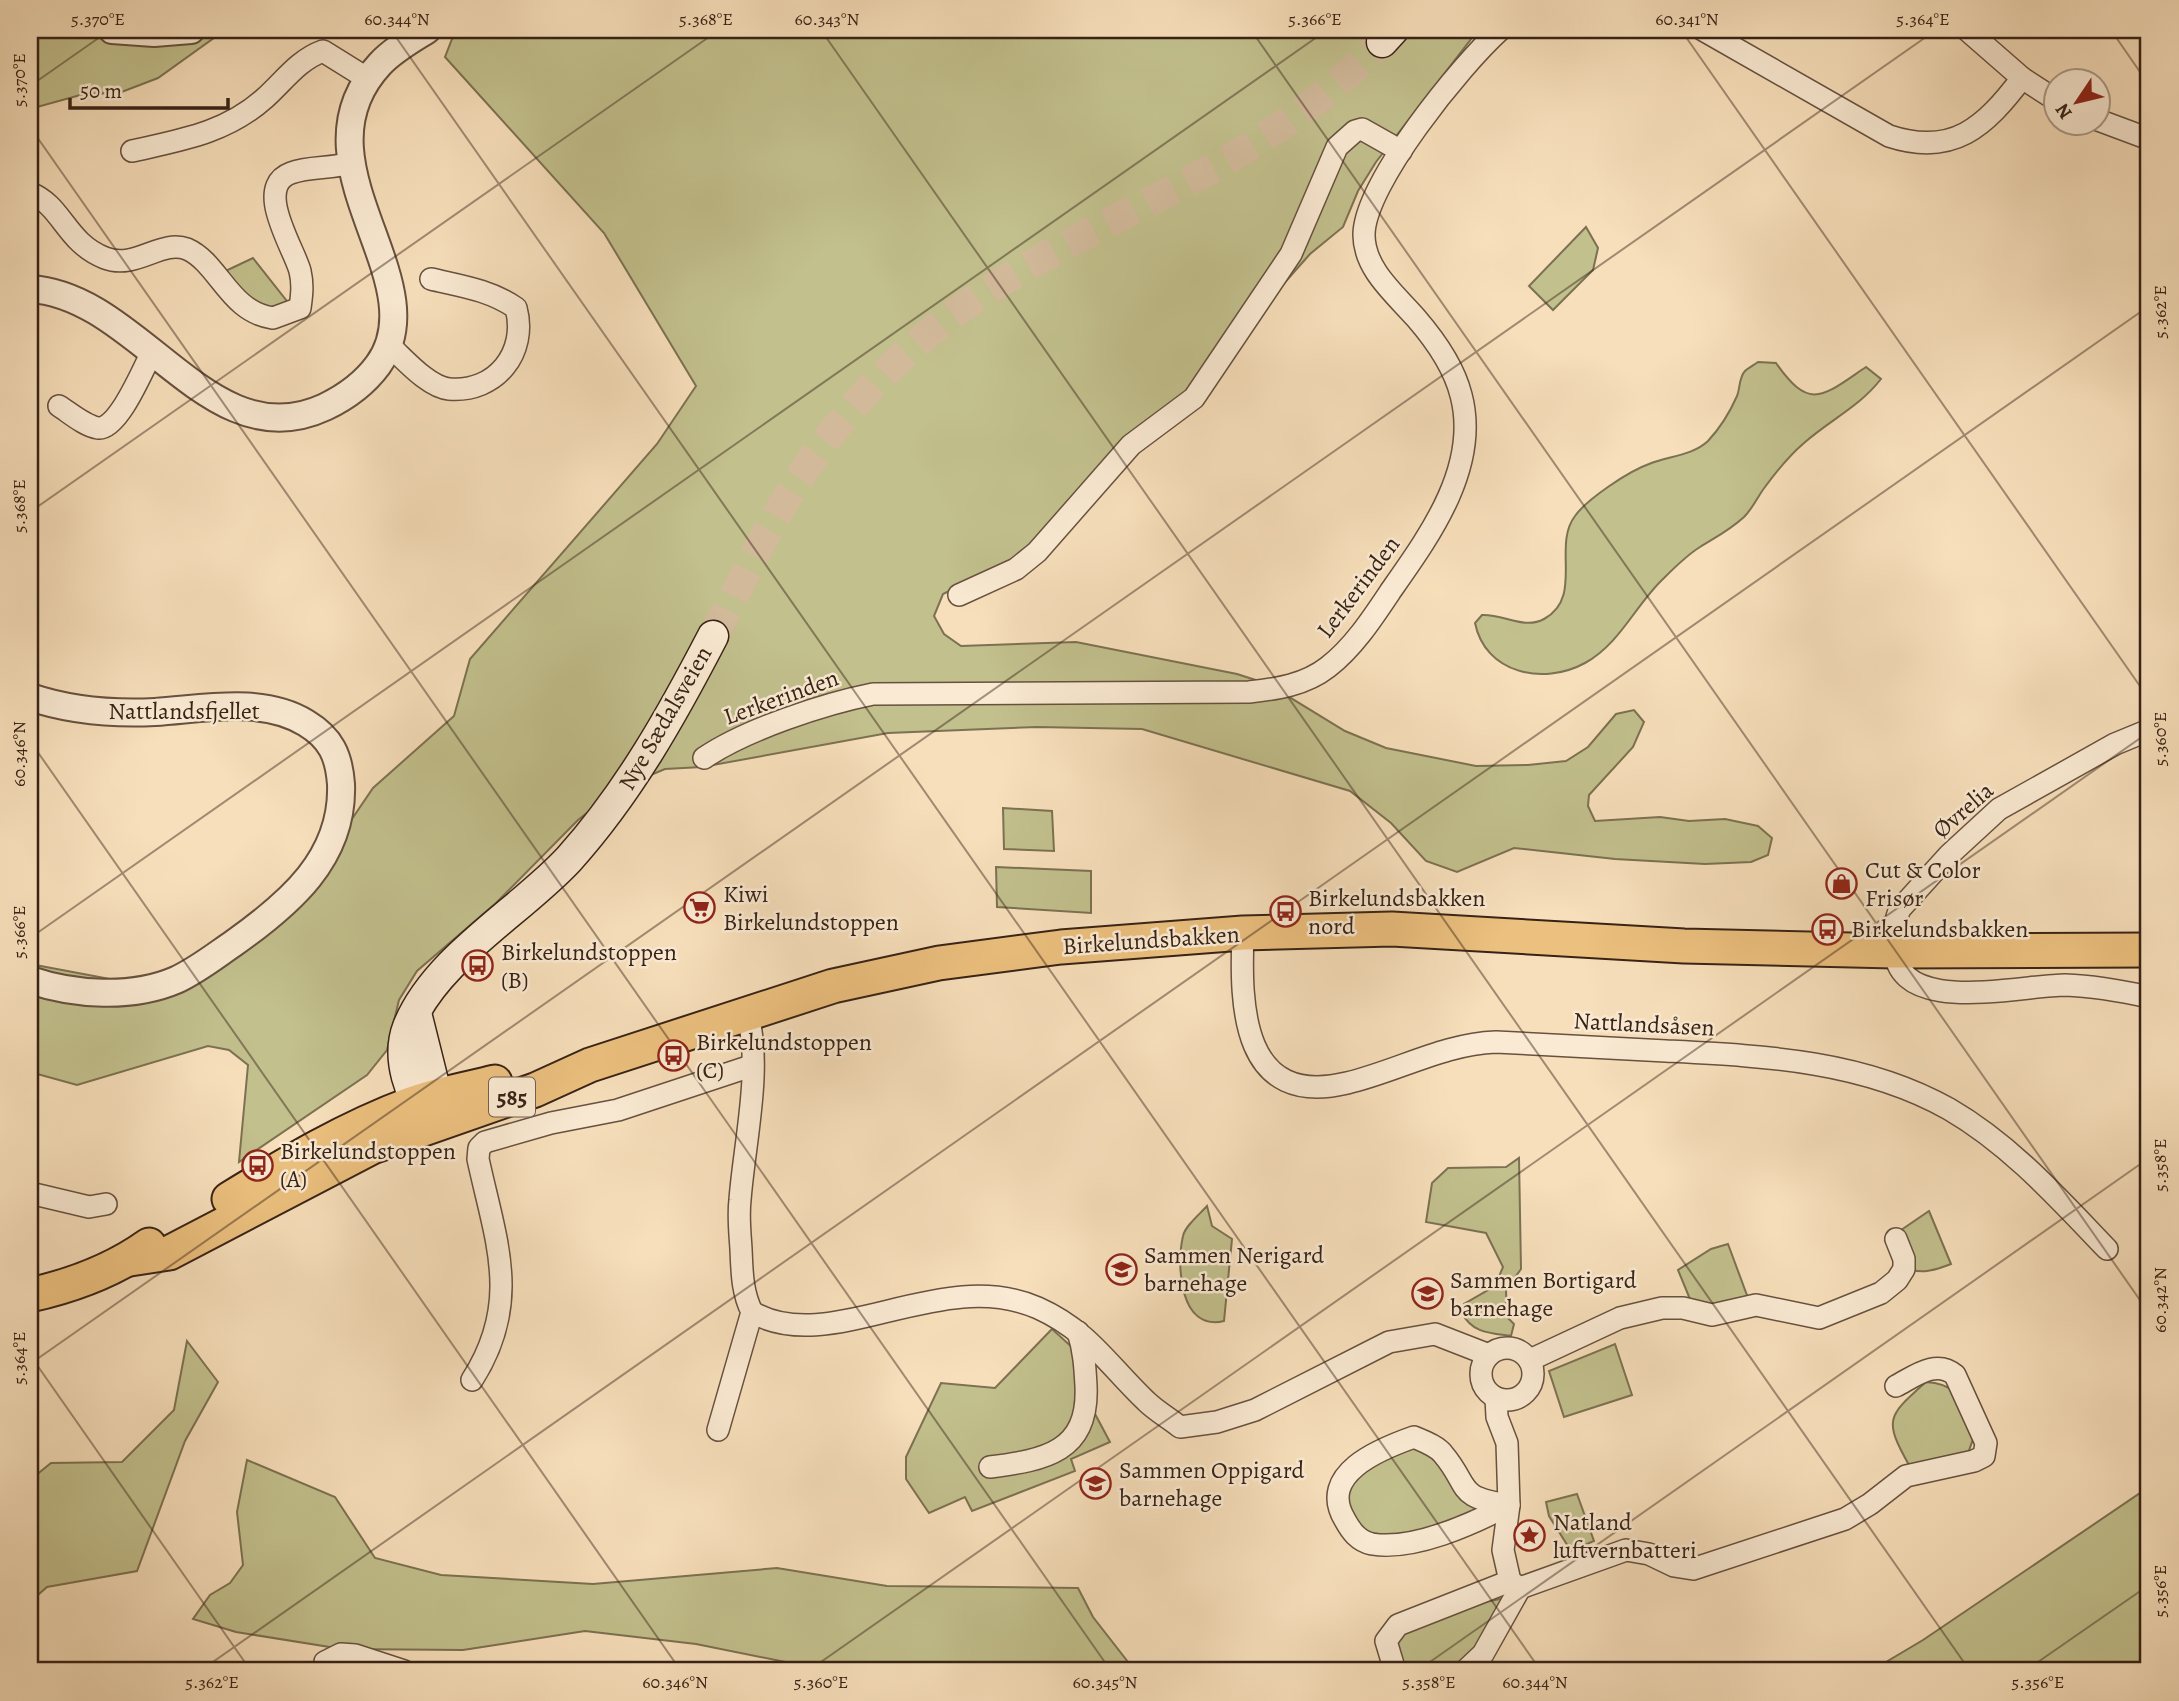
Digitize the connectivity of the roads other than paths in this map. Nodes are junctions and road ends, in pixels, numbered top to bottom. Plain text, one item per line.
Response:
1 (112, 30) edge
2 (191, 30) edge
3 (427, 30) edge
4 (1500, 30) edge
5 (1703, 30) edge
6 (1967, 30) edge
7 (2022, 78) junction
8 (368, 79) junction
9 (2042, 91) edge
10 (2112, 125) edge
11 (2149, 139) edge
12 (132, 151) dead end
13 (1401, 151) junction
14 (350, 163) junction
15 (30, 193) edge
16 (430, 279) dead end
17 (30, 289) edge
18 (153, 350) junction
19 (387, 350) junction
20 (59, 406) dead end
21 (960, 595) dead end
22 (713, 636) tunnel mouth
23 (30, 697) edge
24 (2149, 730) edge
25 (704, 758) dead end
26 (1243, 933) junction
27 (2149, 950) edge
28 (1895, 951) junction
29 (30, 979) edge
30 (2149, 997) edge
31 (747, 1013) junction
32 (751, 1066) junction
33 (428, 1108) junction
34 (30, 1194) edge
35 (106, 1204) dead end
36 (1896, 1239) dead end
37 (2107, 1250) dead end
38 (30, 1295) edge
39 (752, 1312) junction
40 (1078, 1332) junction
41 (1489, 1355) junction
42 (1530, 1360) junction
43 (472, 1380) dead end
44 (1896, 1386) dead end
45 (1496, 1398) junction
46 (718, 1430) dead end
47 (990, 1468) dead end
48 (1508, 1505) junction
49 (1515, 1585) junction
50 (324, 1671) edge
51 (404, 1671) edge
52 (1395, 1671) edge
53 (1465, 1671) edge

1 - 2 street
3 - 8 street
4 - 13 street, Lerkerinden
5 - 7 street
6 - 7 street
7 - 9 street
8 - 12 street
8 - 14 street
10 - 11 street
13 - 21 street
13 - 25 street, Lerkerinden
14 - 15 street
14 - 19 street
16 - 19 street
17 - 18 street
18 - 19 street
18 - 20 street
22 - 33 main road, Nye Sædalsveien
23 - 29 street, Nattlandsfjellet
24 - 28 street, Øvrelia
26 - 28 main road, Birkelundsbakken / 585
26 - 31 main road, Birkelundsbakken / 585
26 - 37 street, Nattlandsåsen
27 - 28 main road, Birkelundsbakken / 585
28 - 30 street
31 - 32 street
31 - 33 main road, Birkelundsbakken / 585
32 - 39 street
32 - 43 street
33 - 38 main road, 585
34 - 35 street
36 - 42 street
39 - 40 street
39 - 46 street
40 - 41 street
40 - 47 street
41 - 42 street
41 - 45 street
42 - 45 street
44 - 49 street
45 - 48 street
48 - 48 street
48 - 49 street
49 - 52 street
49 - 53 street
50 - 51 street

